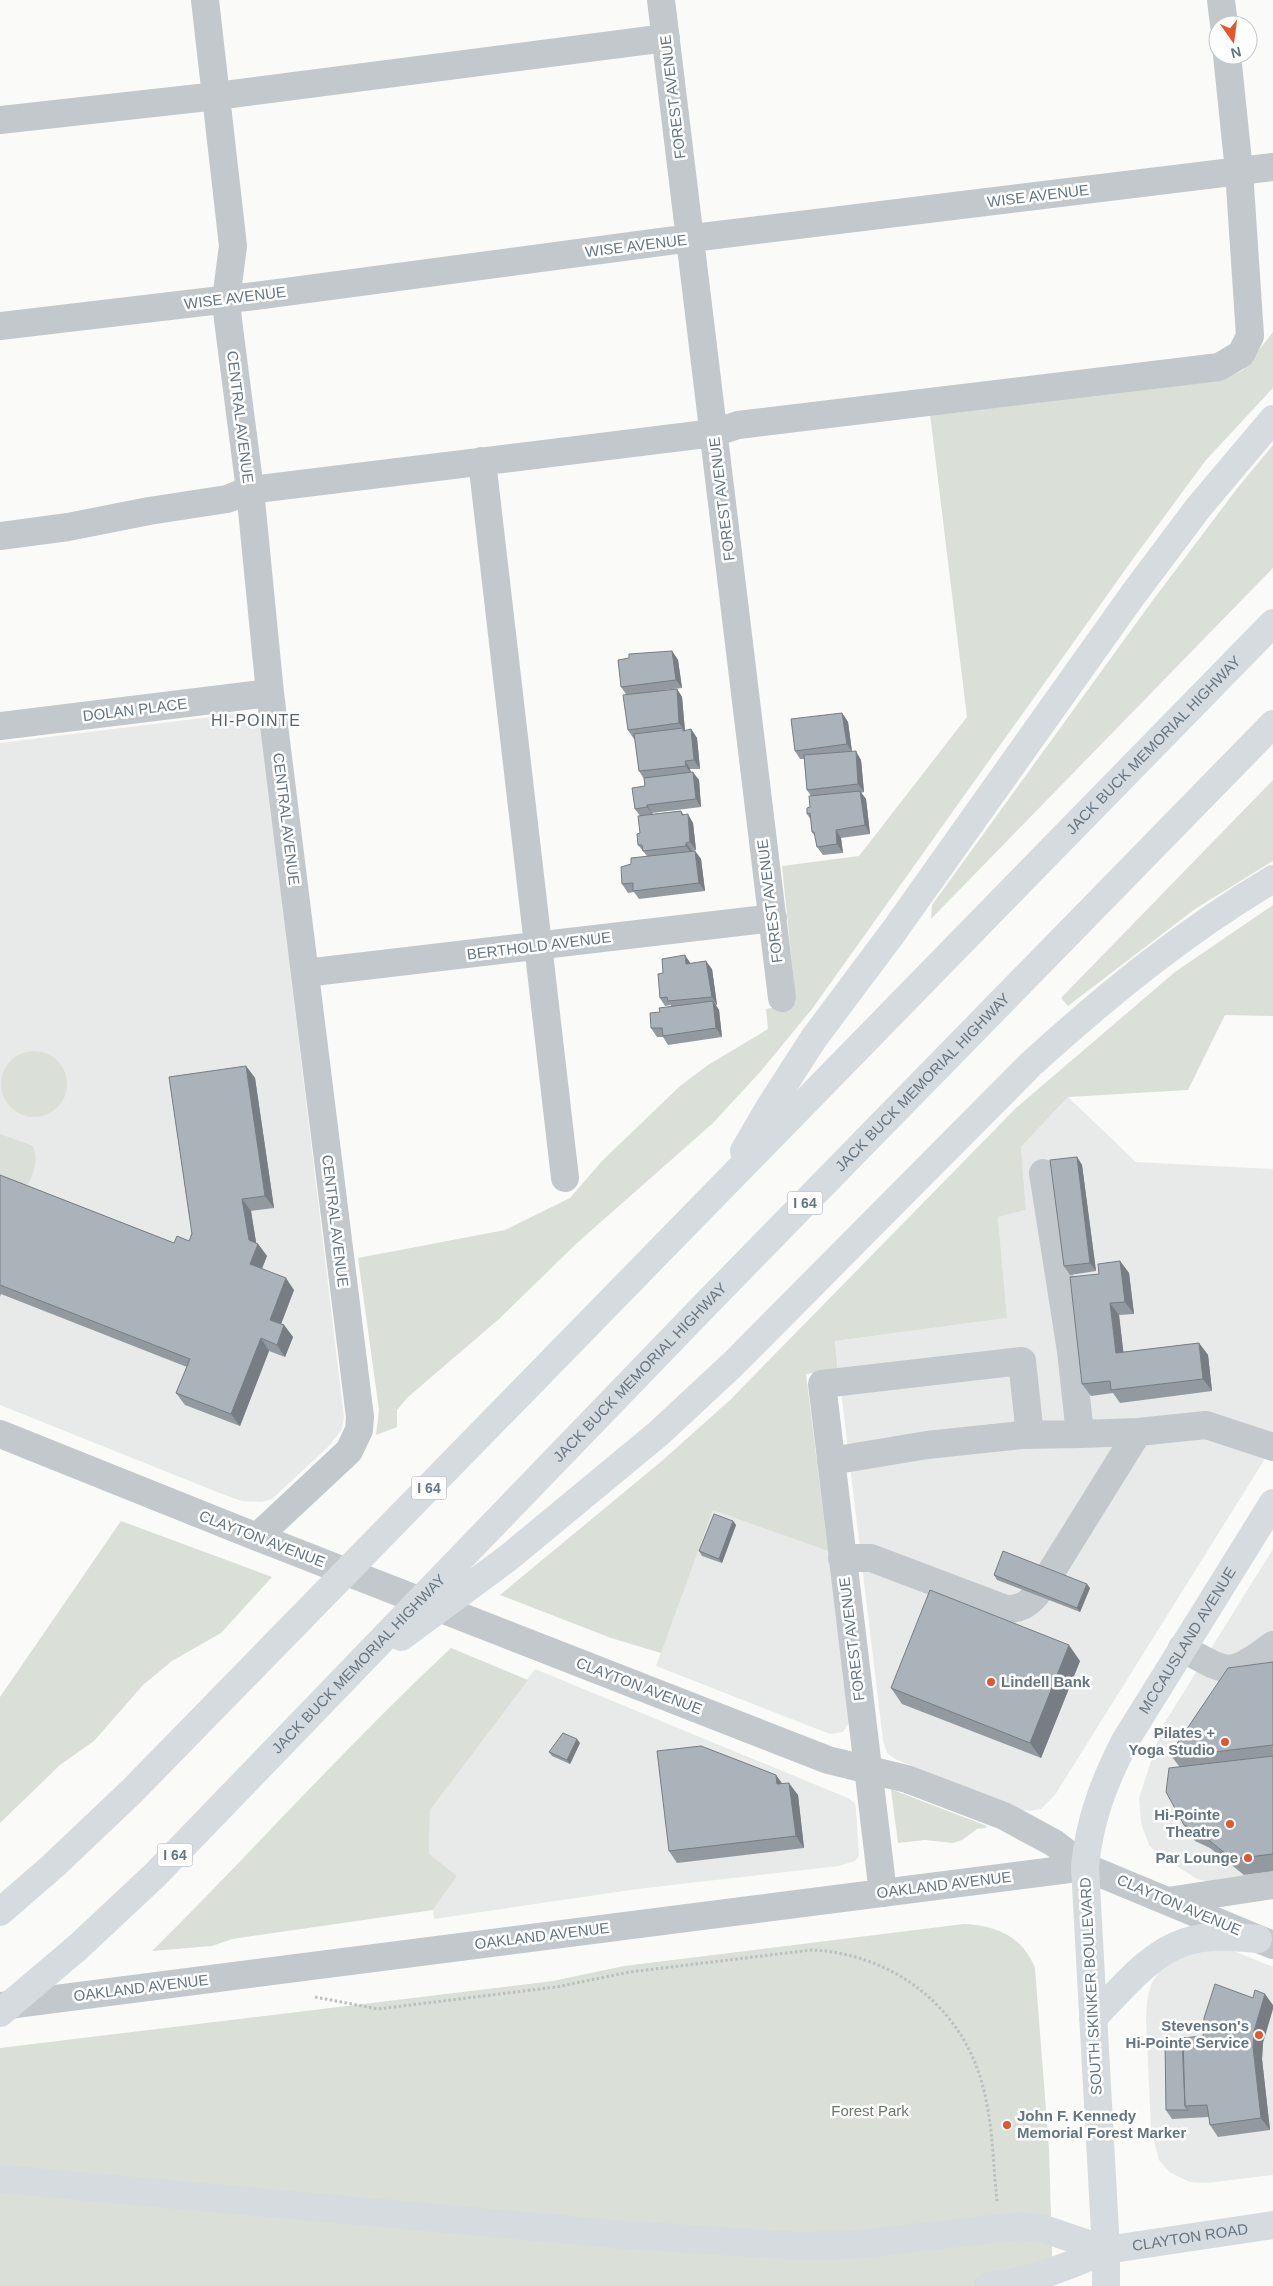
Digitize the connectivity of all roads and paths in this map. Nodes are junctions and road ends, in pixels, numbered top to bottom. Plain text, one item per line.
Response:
1 (205, 0) edge
2 (661, 0) edge
3 (1221, 0) edge
4 (1223, 15) edge
5 (666, 38) junction
6 (1228, 65) edge
7 (217, 96) junction
8 (0, 120) edge
9 (1273, 167) edge
10 (1239, 171) junction
11 (690, 239) junction
12 (226, 299) junction
13 (0, 326) edge
14 (1273, 419) edge
15 (714, 434) junction
16 (482, 462) junction
17 (250, 490) junction
18 (0, 536) edge
19 (1273, 624) edge
20 (270, 693) junction
21 (1273, 724) edge
22 (0, 726) edge
23 (1273, 879) edge
24 (773, 918) junction
25 (538, 946) junction
26 (305, 973) junction
27 (782, 998) dead end
28 (1043, 1173) dead end
29 (565, 1178) dead end
30 (726, 1184) junction
31 (1138, 1432) junction
32 (0, 1434) edge
33 (1080, 1434) junction
34 (1030, 1435) junction
35 (1273, 1447) edge
36 (831, 1461) junction
37 (1273, 1503) edge
38 (257, 1537) junction
39 (842, 1558) junction
40 (1050, 1572) edge
41 (1036, 1595) edge
42 (1273, 1645) edge
43 (1182, 1648) junction
44 (338, 1684) junction
45 (867, 1771) junction
46 (1085, 1867) junction
47 (1273, 1885) edge
48 (883, 1893) junction
49 (1168, 1900) junction
50 (0, 1912) edge
51 (1266, 1942) edge
52 (354, 2004) dead end
53 (0, 2006) edge
54 (0, 2013) edge
55 (1093, 2018) junction
56 (0, 2179) edge
57 (997, 2201) dead end
58 (1273, 2225) edge
59 (1106, 2250) junction
60 (988, 2286) edge
61 (1106, 2286) edge

1 - 7 street, CENTRAL AVENUE
2 - 5 street, FOREST AVENUE
3 - 4 street
5 - 7 street
5 - 11 street, FOREST AVENUE
6 - 10 street
7 - 8 street
7 - 12 street, CENTRAL AVENUE
9 - 10 street, WISE AVENUE
10 - 11 street, WISE AVENUE
10 - 15 street
11 - 12 street, WISE AVENUE
11 - 15 street, FOREST AVENUE
12 - 13 street, WISE AVENUE
12 - 17 street, CENTRAL AVENUE
14 - 30 main road
15 - 16 street
15 - 24 street, FOREST AVENUE
16 - 17 street
16 - 25 street
17 - 18 street
17 - 20 street, CENTRAL AVENUE
19 - 30 main road, JACK BUCK MEMORIAL HIGHWAY / I 64
20 - 22 street, DOLAN PLACE
20 - 26 street, CENTRAL AVENUE
21 - 44 main road, JACK BUCK MEMORIAL HIGHWAY / I 64
23 - 44 main road
24 - 25 street, BERTHOLD AVENUE
24 - 27 street, FOREST AVENUE
25 - 26 street, BERTHOLD AVENUE
25 - 29 street
26 - 38 street, CENTRAL AVENUE
28 - 33 street
30 - 50 main road, JACK BUCK MEMORIAL HIGHWAY / I 64
31 - 33 street
31 - 35 street
31 - 40 street
32 - 38 street, CLAYTON AVENUE
33 - 34 street
34 - 36 street
34 - 36 street, FOREST AVENUE
36 - 39 street, FOREST AVENUE
37 - 43 main road, MCCAUSLAND AVENUE
38 - 45 street, CLAYTON AVENUE
39 - 41 street
39 - 45 street, FOREST AVENUE
42 - 43 street
43 - 46 main road, MCCAUSLAND AVENUE
44 - 54 main road, JACK BUCK MEMORIAL HIGHWAY / I 64
45 - 46 street, CLAYTON AVENUE
45 - 48 street, FOREST AVENUE
46 - 48 street, OAKLAND AVENUE
46 - 49 street, CLAYTON AVENUE
46 - 55 main road, SOUTH SKINKER BOULEVARD
47 - 49 street
48 - 53 street, OAKLAND AVENUE
49 - 51 street, CLAYTON AVENUE
51 - 55 main road
52 - 57 path
55 - 59 main road, SOUTH SKINKER BOULEVARD
56 - 59 main road
58 - 59 main road, CLAYTON ROAD
59 - 60 main road
59 - 61 main road, SOUTH SKINKER BOULEVARD

